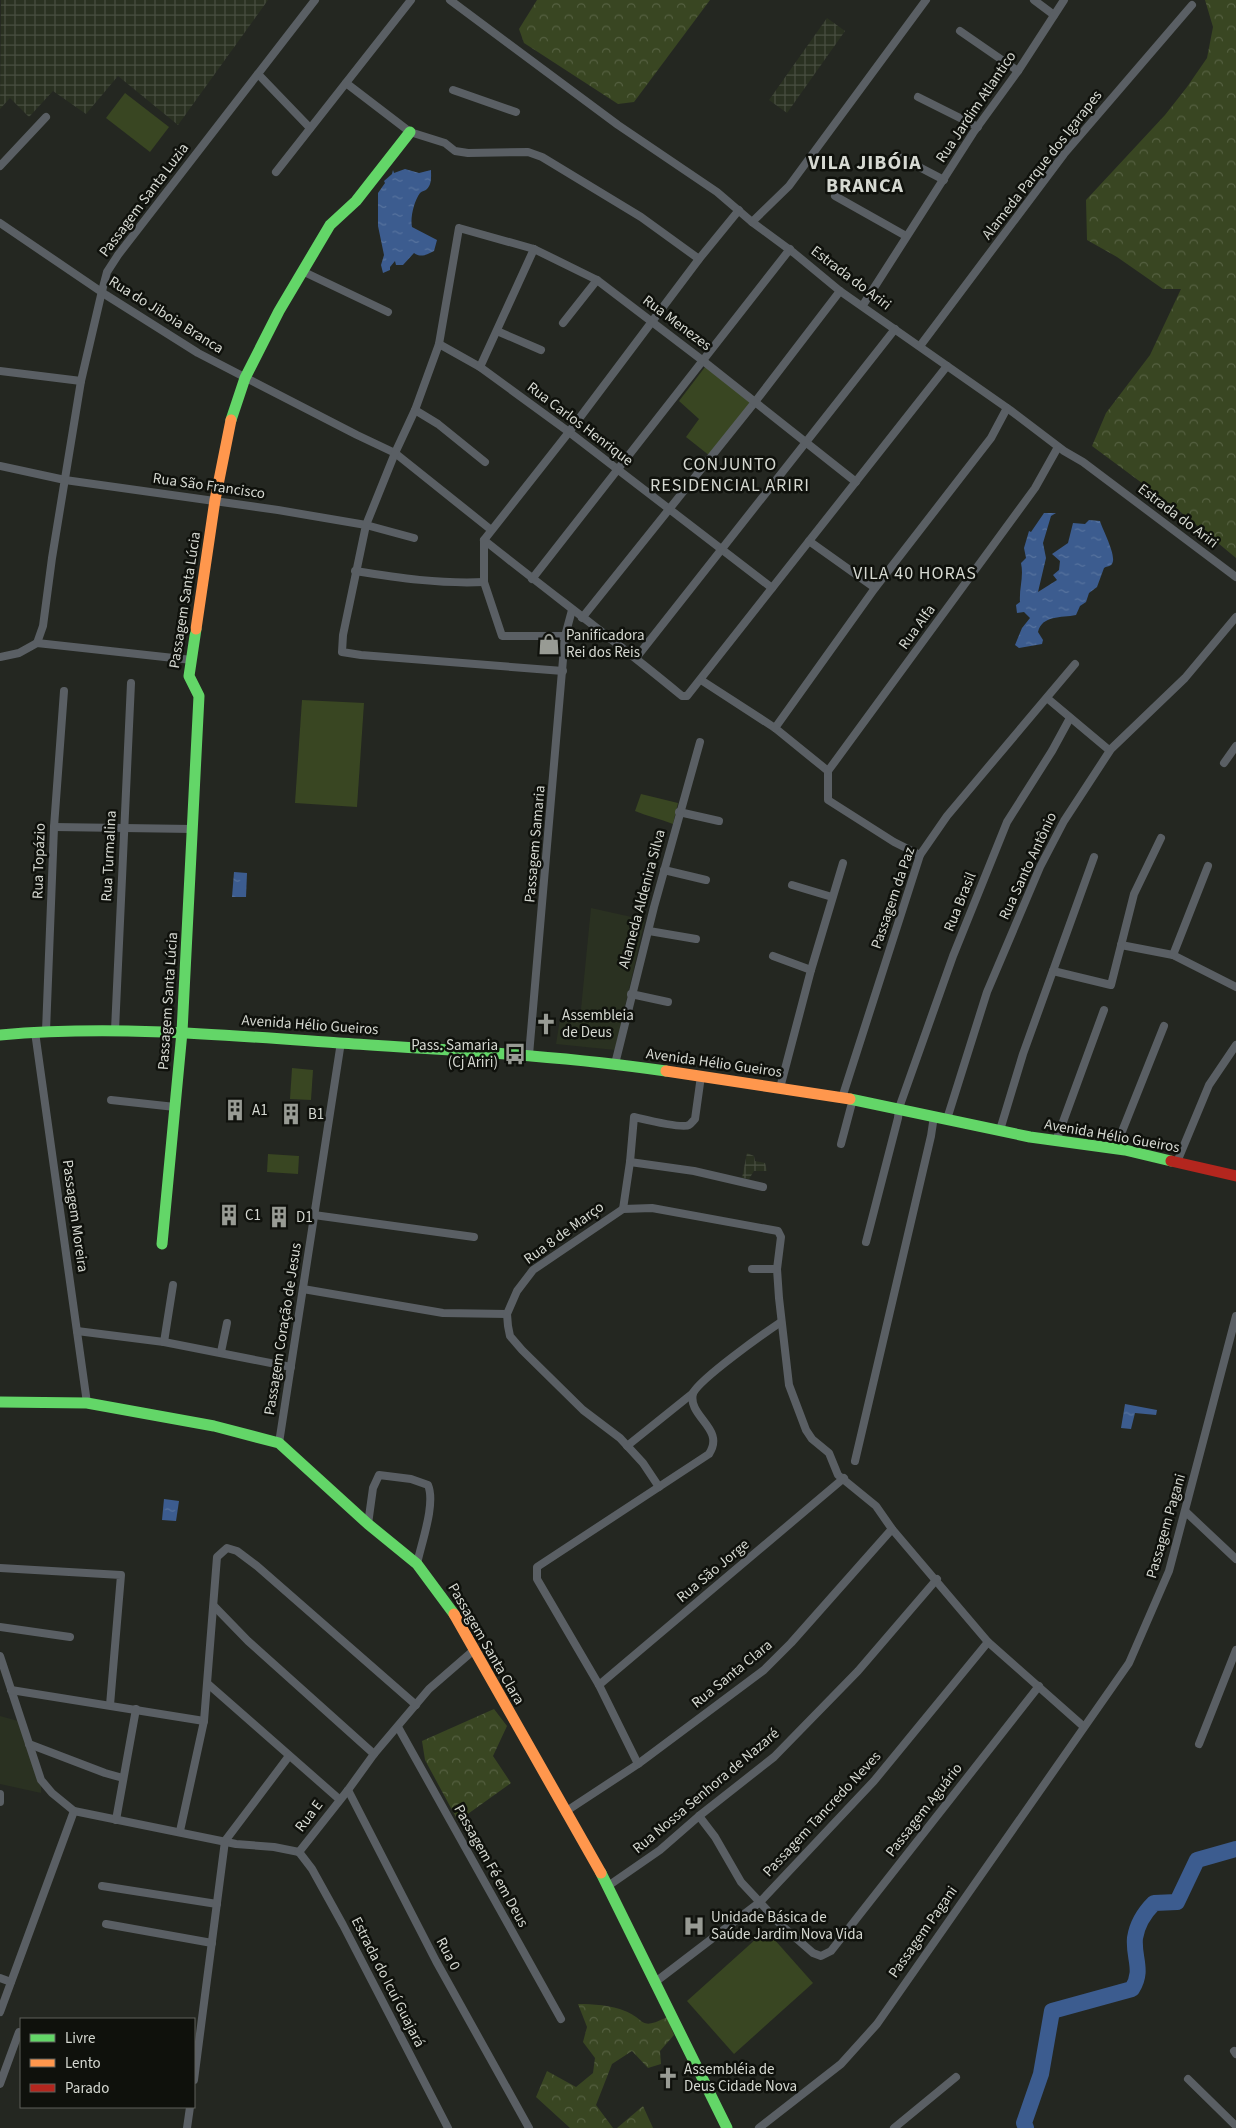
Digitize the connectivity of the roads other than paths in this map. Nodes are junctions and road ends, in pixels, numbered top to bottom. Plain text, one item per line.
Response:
1 (315, 0) edge
2 (411, 0) edge
3 (450, 0) edge
4 (926, 0) edge
5 (1034, 0) edge
6 (1064, 0) edge
7 (1192, 5) dead end
8 (1054, 15) junction
9 (960, 32) dead end
10 (1018, 71) junction
11 (258, 74) junction
12 (346, 82) junction
13 (452, 90) dead end
14 (918, 98) dead end
15 (516, 112) dead end
16 (46, 117) dead end
17 (978, 127) junction
18 (310, 128) junction
19 (410, 132) junction
20 (902, 158) dead end
21 (0, 166) edge
22 (276, 172) dead end
23 (944, 180) junction
24 (835, 196) dead end
25 (739, 210) junction
26 (752, 222) junction
27 (0, 223) edge
28 (906, 236) junction
29 (534, 249) junction
30 (790, 249) junction
31 (699, 259) junction
32 (302, 271) junction
33 (597, 280) junction
34 (102, 291) junction
35 (840, 291) junction
36 (863, 305) junction
37 (388, 312) dead end
38 (652, 321) junction
39 (563, 324) dead end
40 (895, 329) junction
41 (497, 331) junction
42 (439, 344) junction
43 (920, 346) junction
44 (541, 350) dead end
45 (702, 360) junction
46 (947, 366) junction
47 (480, 367) junction
48 (0, 371) edge
49 (245, 378) junction
50 (81, 381) junction
51 (755, 402) junction
52 (1007, 408) junction
53 (415, 410) junction
54 (568, 432) junction
55 (806, 442) junction
56 (1058, 447) junction
57 (395, 453) junction
58 (485, 462) dead end
59 (0, 466) edge
60 (618, 468) junction
61 (64, 480) junction
62 (856, 482) junction
63 (215, 500) junction
64 (670, 508) junction
65 (366, 525) junction
66 (490, 530) junction
67 (414, 538) dead end
68 (484, 540) junction
69 (809, 541) junction
70 (722, 549) junction
71 (355, 571) junction
72 (1236, 577) edge
73 (532, 578) junction
74 (484, 582) junction
75 (772, 588) junction
76 (875, 588) junction
77 (572, 610) junction
78 (1236, 617) edge
79 (582, 618) junction
80 (566, 636) junction
81 (37, 642) junction
82 (0, 658) edge
83 (636, 658) junction
84 (192, 660) junction
85 (1075, 664) dead end
86 (563, 672) junction
87 (701, 680) junction
88 (131, 683) dead end
89 (64, 692) dead end
90 (1047, 698) junction
91 (1070, 718) junction
92 (775, 728) junction
93 (700, 742) dead end
94 (1236, 746) edge
95 (1109, 750) junction
96 (1224, 763) dead end
97 (828, 771) junction
98 (680, 812) junction
99 (718, 821) dead end
100 (54, 827) junction
101 (124, 828) junction
102 (193, 829) junction
103 (1161, 838) dead end
104 (920, 855) junction
105 (1094, 857) dead end
106 (843, 863) dead end
107 (1208, 866) dead end
108 (664, 870) junction
109 (706, 880) dead end
110 (792, 885) dead end
111 (832, 897) junction
112 (649, 931) junction
113 (696, 939) dead end
114 (1121, 945) junction
115 (1173, 955) junction
116 (773, 956) dead end
117 (811, 970) junction
118 (1053, 971) junction
119 (1236, 986) edge
120 (631, 994) junction
121 (668, 1002) dead end
122 (1104, 1010) dead end
123 (1164, 1026) dead end
124 (115, 1030) junction
125 (40, 1032) junction
126 (182, 1032) junction
127 (0, 1035) edge
128 (341, 1042) junction
129 (1236, 1045) edge
130 (530, 1055) junction
131 (615, 1064) junction
132 (701, 1076) junction
133 (780, 1088) junction
134 (848, 1098) junction
135 (111, 1100) dead end
136 (175, 1107) junction
137 (899, 1108) junction
138 (934, 1116) junction
139 (947, 1119) junction
140 (1000, 1130) junction
141 (1056, 1141) junction
142 (841, 1144) dead end
143 (1115, 1149) junction
144 (630, 1162) junction
145 (1177, 1162) junction
146 (1236, 1176) edge
147 (763, 1187) dead end
148 (623, 1208) junction
149 (314, 1215) junction
150 (474, 1237) dead end
151 (866, 1242) dead end
152 (162, 1244) dead end
153 (777, 1269) junction
154 (752, 1270) dead end
155 (173, 1285) dead end
156 (303, 1289) junction
157 (507, 1314) junction
158 (1236, 1316) edge
159 (781, 1322) junction
160 (227, 1323) dead end
161 (77, 1330) junction
162 (164, 1342) junction
163 (221, 1352) junction
164 (291, 1367) junction
165 (692, 1393) junction
166 (0, 1402) edge
167 (87, 1404) junction
168 (279, 1443) junction
169 (627, 1446) junction
170 (855, 1461) dead end
171 (844, 1478) junction
172 (659, 1487) junction
173 (1186, 1512) junction
174 (368, 1524) junction
175 (892, 1529) junction
176 (1236, 1559) edge
177 (417, 1564) junction
178 (0, 1568) edge
179 (937, 1579) junction
180 (214, 1606) junction
181 (0, 1627) edge
182 (70, 1637) dead end
183 (988, 1642) junction
184 (474, 1650) junction
185 (1236, 1650) edge
186 (0, 1656) edge
187 (208, 1684) junction
188 (599, 1685) junction
189 (1039, 1686) junction
190 (11, 1690) junction
191 (110, 1705) junction
192 (416, 1705) junction
193 (136, 1709) junction
194 (204, 1720) junction
195 (1083, 1726) junction
196 (398, 1727) junction
197 (29, 1744) junction
198 (1199, 1744) dead end
199 (374, 1754) junction
200 (289, 1756) junction
201 (638, 1764) junction
202 (123, 1778) junction
203 (348, 1790) junction
204 (0, 1794) edge
205 (339, 1799) junction
206 (0, 1802) edge
207 (74, 1811) junction
208 (565, 1812) junction
209 (699, 1816) junction
210 (116, 1820) junction
211 (180, 1831) junction
212 (225, 1841) junction
213 (299, 1852) junction
214 (102, 1886) dead end
215 (608, 1886) junction
216 (760, 1902) junction
217 (217, 1904) junction
218 (106, 1924) dead end
219 (212, 1943) junction
220 (0, 1978) edge
221 (11, 1982) junction
222 (654, 1983) junction
223 (0, 2012) edge
224 (561, 2019) dead end
225 (19, 2032) dead end
226 (195, 2073) edge
227 (956, 2078) dead end
228 (1188, 2079) dead end
229 (0, 2084) edge
230 (190, 2108) edge
231 (1236, 2126) edge
232 (187, 2128) edge
233 (448, 2128) edge
234 (530, 2128) edge
235 (727, 2128) edge
236 (759, 2128) edge
237 (894, 2128) edge

1 - 11 street, Passagem Santa Luzia
2 - 12 street
3 - 25 street, Estrada do Ariri
4 - 26 street
5 - 8 street
6 - 8 street, Rua Jardim Atlantico
7 - 43 street, Alameda Parque dos Igarapes
8 - 10 street, Rua Jardim Atlantico
9 - 10 street
10 - 17 street, Rua Jardim Atlantico
11 - 18 street
11 - 34 street, Passagem Santa Luzia
12 - 18 street
12 - 19 street
13 - 15 street
14 - 17 street
16 - 21 street
17 - 23 street, Rua Jardim Atlantico
18 - 22 street
19 - 31 street
19 - 32 street, Passagem Santa Lúcia
20 - 23 street
23 - 28 street, Rua Jardim Atlantico
24 - 28 street
25 - 26 street, Estrada do Ariri
25 - 31 street
26 - 30 street, Estrada do Ariri
27 - 34 street, Rua do Jiboia Branca
28 - 36 street, Rua Jardim Atlantico
29 - 33 street, Rua Menezes
29 - 41 street
29 - 42 street, Rua Menezes
30 - 35 street, Estrada do Ariri
30 - 45 street
31 - 38 street
32 - 37 street
32 - 49 street, Passagem Santa Lúcia
33 - 38 street, Rua Menezes
33 - 39 street
34 - 49 street, Rua do Jiboia Branca
34 - 50 street, Passagem Santa Luzia
35 - 36 street, Estrada do Ariri
35 - 51 street
36 - 40 street, Estrada do Ariri
38 - 45 street, Rua Menezes
38 - 54 street
40 - 43 street, Estrada do Ariri
40 - 55 street
41 - 44 street
41 - 47 street
42 - 47 street, Rua Carlos Henrique
42 - 53 street
43 - 46 street, Estrada do Ariri
45 - 51 street, Rua Menezes
45 - 60 street
46 - 52 street, Estrada do Ariri
46 - 62 street
47 - 54 street, Rua Carlos Henrique
48 - 50 street
49 - 57 street, Rua do Jiboia Branca
49 - 63 street, Passagem Santa Lúcia
50 - 61 street, Passagem Santa Luzia
51 - 55 street, Rua Menezes
51 - 64 street
52 - 56 street, Estrada do Ariri
52 - 76 street
53 - 57 street
53 - 58 street
54 - 60 street, Rua Carlos Henrique
54 - 66 street
55 - 62 street, Rua Menezes
55 - 70 street
56 - 72 street, Estrada do Ariri
56 - 97 street, Rua Alfa
57 - 65 street
57 - 66 street, Rua do Jiboia Branca
59 - 61 street, Rua São Francisco
60 - 64 street, Rua Carlos Henrique
60 - 73 street
61 - 63 street, Rua São Francisco
61 - 81 street, Passagem Santa Luzia
62 - 69 street
63 - 65 street, Rua São Francisco
63 - 84 street, Passagem Santa Lúcia
64 - 70 street, Rua Carlos Henrique
64 - 79 street
65 - 67 street, Rua São Francisco
65 - 71 street
66 - 68 street
68 - 73 street
68 - 74 street
69 - 75 street
69 - 76 street
70 - 75 street, Rua Carlos Henrique
70 - 83 street
71 - 74 street
71 - 86 street
73 - 77 street
74 - 80 street
75 - 87 street
76 - 92 street
77 - 79 street
77 - 80 street, Passagem Samaria
78 - 95 street, Rua Santo Antônio
79 - 83 street
80 - 86 street, Passagem Samaria
81 - 82 street
81 - 84 street
83 - 87 street
84 - 102 street, Passagem Santa Lúcia
85 - 90 street, Passagem da Paz
86 - 130 street, Passagem Samaria
87 - 92 street
88 - 101 street, Rua Turmalina
89 - 100 street, Rua Topázio
90 - 91 street
90 - 104 street, Passagem da Paz
91 - 95 street
91 - 137 street, Rua Brasil
92 - 97 street
93 - 98 street, Alameda Aldenira Silva
94 - 96 street
95 - 139 street, Rua Santo Antônio
97 - 104 street
98 - 99 street
98 - 108 street, Alameda Aldenira Silva
100 - 101 street
100 - 125 street, Rua Topázio
101 - 102 street
101 - 124 street, Rua Turmalina
102 - 126 street, Passagem Santa Lúcia
103 - 114 street
104 - 134 street, Passagem da Paz
105 - 118 street
106 - 111 street
107 - 115 street
108 - 109 street
108 - 112 street, Alameda Aldenira Silva
110 - 111 street
111 - 117 street
112 - 113 street
112 - 120 street, Alameda Aldenira Silva
114 - 115 street
114 - 118 street
115 - 119 street
116 - 117 street
117 - 133 street
118 - 140 street
120 - 121 street
120 - 131 street, Alameda Aldenira Silva
122 - 141 street
123 - 143 street
124 - 125 street, Avenida Hélio Gueiros
124 - 126 street, Avenida Hélio Gueiros
125 - 127 street, Avenida Hélio Gueiros
125 - 161 street, Passagem Moreira
126 - 128 street, Avenida Hélio Gueiros
126 - 136 street, Passagem Santa Lúcia
128 - 130 street, Avenida Hélio Gueiros
128 - 149 street, Passagem Coração de Jesus
129 - 145 street
130 - 131 street, Avenida Hélio Gueiros
131 - 132 street, Avenida Hélio Gueiros
132 - 133 street, Avenida Hélio Gueiros
132 - 144 street, Rua 8 de Março
133 - 134 street, Avenida Hélio Gueiros
134 - 137 street, Avenida Hélio Gueiros
134 - 142 street, Passagem da Paz
135 - 136 street
136 - 152 street, Passagem Santa Lúcia
137 - 138 street, Avenida Hélio Gueiros
137 - 151 street, Rua Brasil
138 - 139 street, Avenida Hélio Gueiros
138 - 170 street
139 - 140 street, Avenida Hélio Gueiros
140 - 141 street, Avenida Hélio Gueiros
141 - 143 street, Avenida Hélio Gueiros
143 - 145 street, Avenida Hélio Gueiros
144 - 147 street
144 - 148 street, Rua 8 de Março
145 - 146 street, Avenida Hélio Gueiros
148 - 153 street
148 - 157 street, Rua 8 de Março
149 - 150 street
149 - 156 street, Passagem Coração de Jesus
153 - 154 street
153 - 159 street
155 - 162 street
156 - 157 street
156 - 164 street, Passagem Coração de Jesus
157 - 169 street
158 - 173 street, Passagem Pagani
159 - 165 street
159 - 171 street
160 - 163 street
161 - 162 street
161 - 167 street, Passagem Moreira
162 - 163 street
163 - 164 street
164 - 168 street, Passagem Coração de Jesus
165 - 169 street
165 - 172 street
166 - 167 street, Passagem Santa Clara
167 - 168 street, Passagem Santa Clara
168 - 174 street, Passagem Santa Clara
169 - 172 street
171 - 175 street
171 - 188 street, Rua São Jorge
172 - 188 street
173 - 176 street
173 - 195 street, Passagem Pagani
174 - 177 street, Passagem Santa Clara
174 - 177 street
175 - 179 street
175 - 201 street, Rua Santa Clara
177 - 184 street, Passagem Santa Clara
178 - 191 street
179 - 183 street
179 - 209 street, Rua Nossa Senhora de Nazaré
180 - 187 street
180 - 192 street
180 - 199 street
181 - 182 street
183 - 189 street
183 - 216 street, Passagem Tancredo Neves
184 - 192 street, Rua E
184 - 208 street, Passagem Santa Clara
185 - 198 street
186 - 190 street
187 - 194 street
187 - 200 street
188 - 201 street
189 - 195 street
189 - 216 street, Passagem Aguário
190 - 191 street
190 - 197 street
191 - 193 street
192 - 196 street, Rua E
193 - 194 street
193 - 202 street
194 - 211 street
195 - 236 street, Passagem Pagani
196 - 199 street, Rua E
196 - 224 street, Passagem Fé em Deus
197 - 202 street
197 - 207 street
199 - 203 street, Rua E
200 - 205 street
200 - 212 street
201 - 208 street, Rua Santa Clara
202 - 210 street
203 - 205 street, Rua E
203 - 234 street, Rua 0
204 - 206 street
205 - 213 street, Rua E
207 - 210 street, Rua E
207 - 221 street
208 - 215 street, Passagem Santa Clara
209 - 215 street, Rua Nossa Senhora de Nazaré
209 - 216 street
210 - 211 street, Rua E
211 - 212 street, Rua E
212 - 213 street, Rua E
212 - 217 street
213 - 233 street, Estrada do Icuí Guajará
214 - 217 street
215 - 222 street, Passagem Santa Clara
216 - 222 street, Passagem Tancredo Neves
217 - 219 street
218 - 219 street
219 - 226 street
220 - 221 street
221 - 223 street
222 - 235 street, Passagem Santa Clara
225 - 229 street
227 - 237 street
228 - 231 street
230 - 232 street

